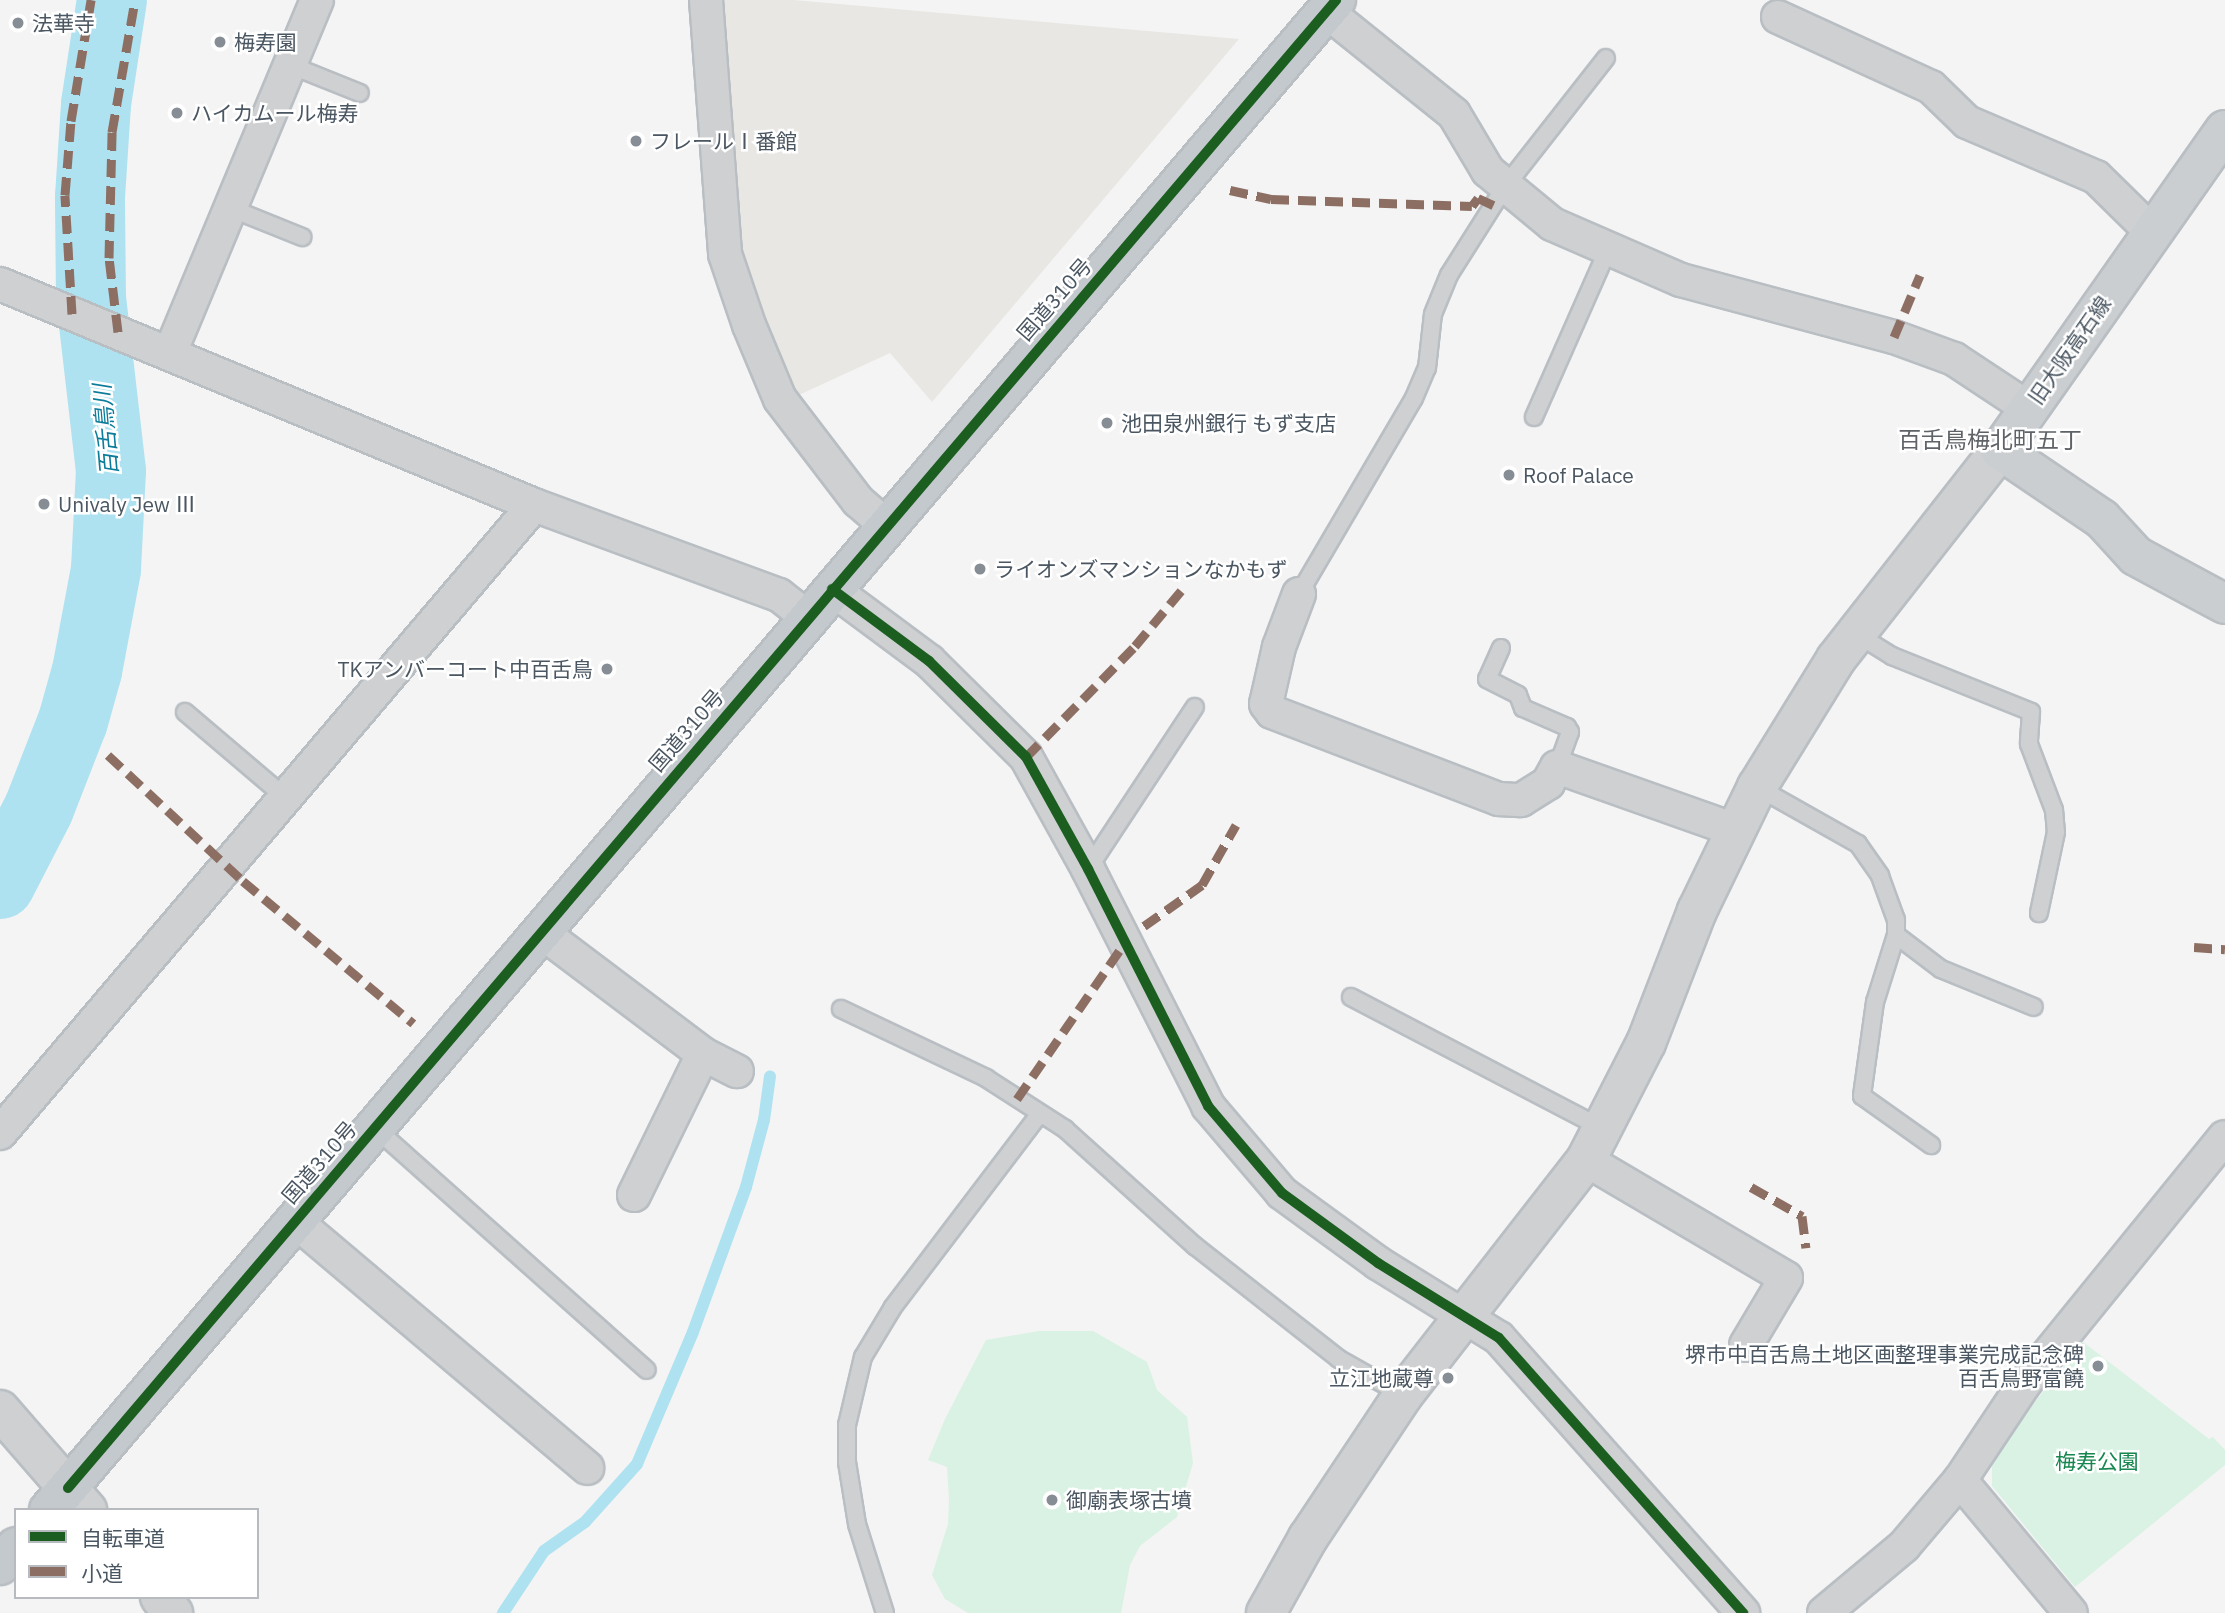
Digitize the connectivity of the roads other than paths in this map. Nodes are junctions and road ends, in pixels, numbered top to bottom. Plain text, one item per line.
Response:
1 (317, 0) edge
2 (706, 0) edge
3 (1331, 5) edge
4 (1778, 17) dead end
5 (1606, 58) dead end
6 (290, 65) junction
7 (360, 93) dead end
8 (2224, 134) edge
9 (1504, 188) junction
10 (230, 208) junction
11 (2151, 230) junction
12 (302, 237) dead end
13 (1608, 249) junction
14 (0, 284) edge
15 (170, 353) junction
16 (2028, 408) junction
17 (1534, 417) dead end
18 (2000, 450) junction
19 (534, 505) junction
20 (886, 525) junction
21 (832, 589) junction
22 (1299, 594) joint
23 (2225, 604) edge
24 (808, 618) junction
25 (1855, 634) junction
26 (1501, 648) dead end
27 (1195, 707) dead end
28 (185, 712) dead end
29 (1558, 767) junction
30 (1757, 787) junction
31 (286, 798) junction
32 (1735, 830) junction
33 (1088, 869) junction
34 (2039, 913) dead end
35 (540, 931) junction
36 (1896, 935) junction
37 (1351, 997) dead end
38 (2034, 1007) dead end
39 (841, 1009) dead end
40 (703, 1054) junction
41 (737, 1071) dead end
42 (1040, 1113) junction
43 (374, 1127) junction
44 (0, 1133) edge
45 (2225, 1137) edge
46 (1594, 1144) junction
47 (1931, 1145) dead end
48 (634, 1195) dead end
49 (294, 1220) junction
50 (1466, 1315) junction
51 (1746, 1345) dead end
52 (647, 1370) dead end
53 (1403, 1395) junction
54 (0, 1410) edge
55 (587, 1468) dead end
56 (1961, 1480) junction
57 (68, 1502) edge
58 (14, 1550) edge
59 (0, 1565) edge
60 (162, 1599) edge
61 (173, 1613) edge
62 (885, 1613) edge
63 (1266, 1613) edge
64 (1743, 1613) edge
65 (1824, 1613) edge
66 (2071, 1613) edge

1 - 6 street
2 - 20 street
3 - 9 street
3 - 20 highway, 国道310号
4 - 11 street
5 - 9 lane
6 - 7 lane
6 - 10 street
8 - 11 main road, 旧大阪高石線
9 - 13 street
9 - 22 lane
10 - 12 lane
10 - 15 street
11 - 16 main road, 旧大阪高石線
13 - 16 street
13 - 17 lane
14 - 15 street
15 - 19 street
16 - 18 main road, 旧大阪高石線
18 - 23 main road
18 - 25 street
19 - 24 street
19 - 31 street
20 - 21 highway, 国道310号
21 - 24 highway, 国道310号
21 - 33 street
22 - 29 street
24 - 35 highway, 国道310号
25 - 30 street
25 - 34 lane
26 - 29 lane
27 - 33 lane
28 - 31 lane
29 - 32 street
30 - 32 street
30 - 36 lane
31 - 44 street
32 - 46 street
33 - 50 street
35 - 40 street
35 - 43 highway, 国道310号
36 - 38 lane
36 - 47 lane
37 - 46 lane
39 - 42 lane
40 - 41 street
40 - 48 street
42 - 53 lane
42 - 62 lane
43 - 49 highway, 国道310号
43 - 52 lane
45 - 56 street
46 - 50 street
46 - 51 street
49 - 55 street
49 - 57 highway, 国道310号
50 - 53 street
50 - 64 street
53 - 63 street
54 - 57 street
56 - 65 street
56 - 66 street
58 - 59 highway
60 - 61 street

